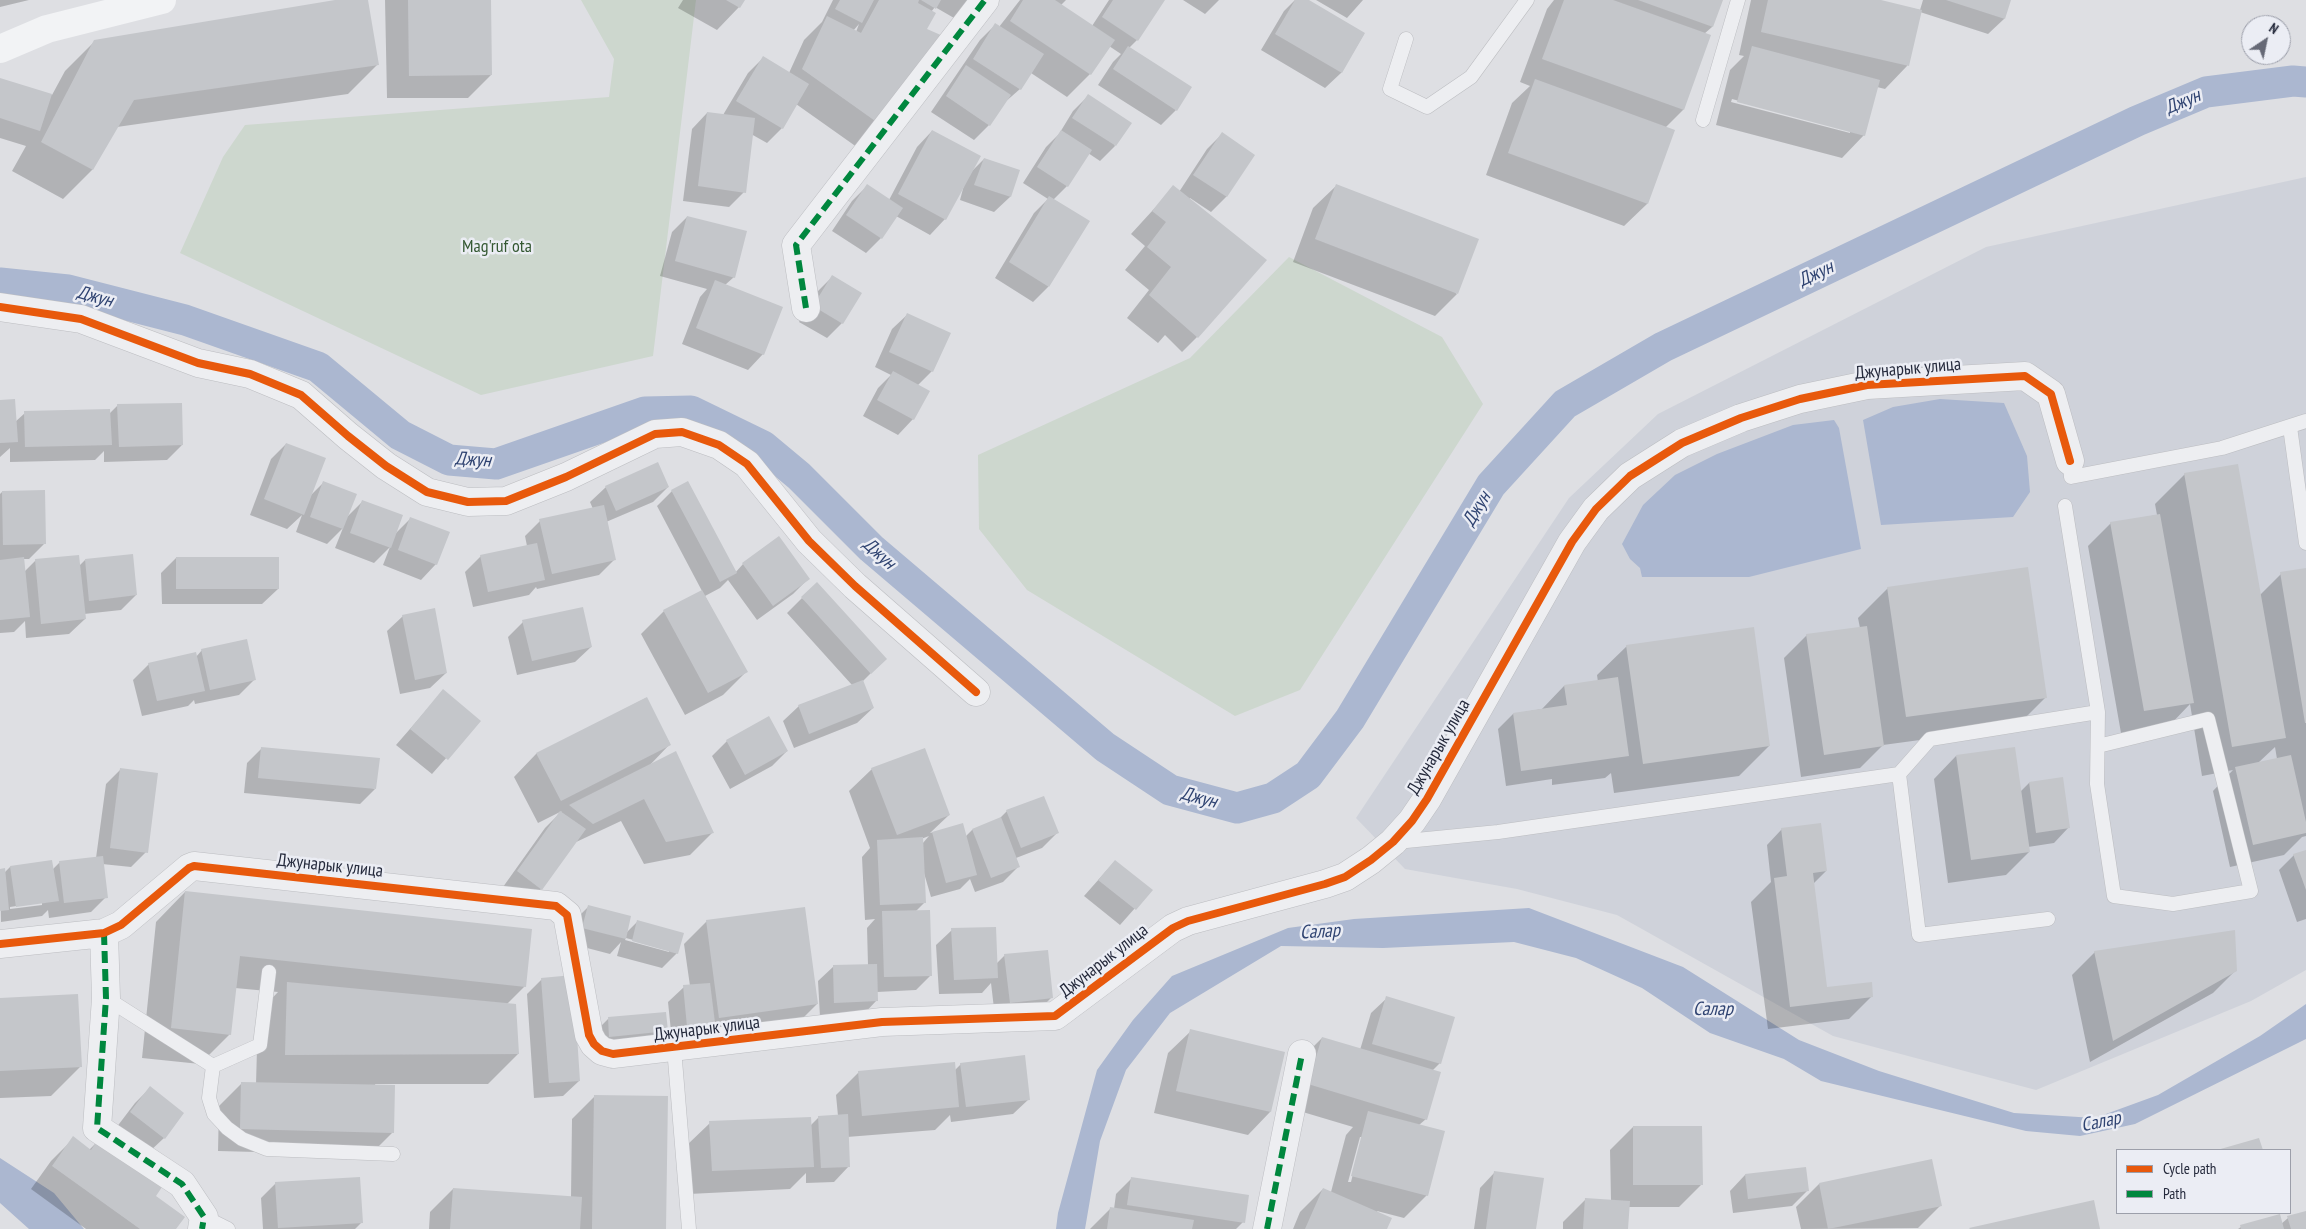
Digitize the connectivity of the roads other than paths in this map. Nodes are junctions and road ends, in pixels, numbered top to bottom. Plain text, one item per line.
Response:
1 (162, 0) edge
2 (985, 0) edge
3 (1527, 0) edge
4 (1738, 0) edge
5 (1406, 39) dead end
6 (0, 48) edge
7 (1703, 120) dead end
8 (0, 307) edge
9 (806, 308) dead end
10 (2306, 421) edge
11 (2290, 427) junction
12 (2070, 461) joint
13 (2065, 506) dead end
14 (2306, 543) edge
15 (976, 692) dead end
16 (2098, 712) junction
17 (2098, 746) junction
18 (1899, 774) junction
19 (1393, 842) junction
20 (2048, 919) dead end
21 (104, 933) junction
22 (0, 944) edge
23 (269, 972) dead end
24 (106, 998) junction
25 (674, 1048) junction
26 (1302, 1054) dead end
27 (213, 1066) junction
28 (392, 1154) dead end
29 (203, 1223) edge
30 (228, 1229) edge
31 (690, 1229) edge
32 (1267, 1229) edge

1 - 6 street
2 - 9 street
3 - 5 lane
4 - 7 lane
8 - 15 street
10 - 11 lane
11 - 12 lane
11 - 14 lane
12 - 19 street, Джунарык улица
13 - 16 lane
16 - 17 lane
16 - 18 lane
17 - 17 lane
18 - 19 lane
18 - 20 lane
19 - 25 street, Джунарык улица
21 - 22 street, Джунарык улица
21 - 24 street
21 - 25 street, Джунарык улица
23 - 27 lane
24 - 27 lane
24 - 29 street
25 - 31 lane
26 - 32 street
27 - 28 lane
29 - 30 lane

